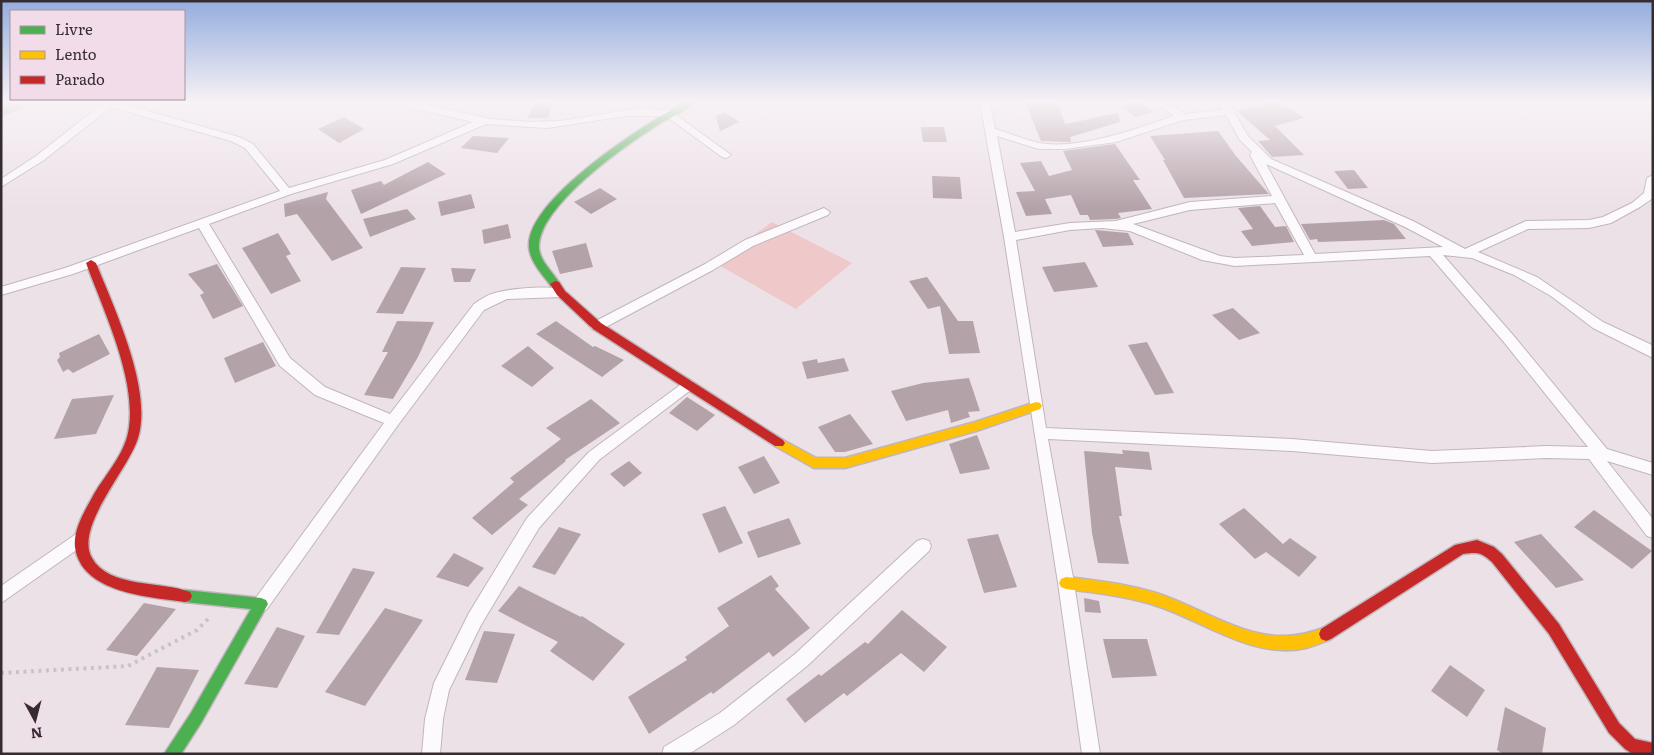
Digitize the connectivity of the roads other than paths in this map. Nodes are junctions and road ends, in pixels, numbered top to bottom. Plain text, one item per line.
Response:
1 (66, 137) edge
2 (229, 137) edge
3 (448, 137) edge
4 (635, 137) edge
5 (702, 137) edge
6 (992, 137) edge
7 (1009, 137) edge
8 (1121, 137) edge
9 (1245, 137) edge
10 (1250, 146) junction
11 (726, 155) dead end
12 (1653, 178) edge
13 (1, 184) edge
14 (287, 192) junction
15 (1278, 199) junction
16 (824, 212) dead end
17 (202, 222) junction
18 (1117, 224) junction
19 (1010, 237) junction
20 (1463, 251) junction
21 (1433, 252) junction
22 (1311, 258) junction
23 (91, 263) junction
24 (1, 291) edge
25 (561, 293) junction
26 (597, 326) junction
27 (1653, 353) edge
28 (687, 385) junction
29 (1036, 406) junction
30 (393, 421) junction
31 (1040, 433) junction
32 (1597, 453) junction
33 (1653, 468) edge
34 (1653, 531) edge
35 (79, 539) junction
36 (923, 546) dead end
37 (1066, 583) junction
38 (1, 596) edge
39 (261, 604) junction
40 (1653, 751) edge
41 (172, 754) edge
42 (431, 754) edge
43 (671, 754) edge
44 (1091, 754) edge

1 - 13 street
2 - 14 street
3 - 14 street
4 - 25 street
5 - 11 street
6 - 19 street
7 - 8 street
9 - 10 street
10 - 15 street
10 - 20 street
12 - 20 street
14 - 17 street
15 - 18 street
15 - 22 street
16 - 26 street
17 - 23 street
17 - 30 street
18 - 19 street
18 - 22 street
19 - 29 street
20 - 21 street
20 - 27 street
21 - 22 street
21 - 32 street
23 - 24 street
23 - 35 street
25 - 26 street
25 - 30 street
26 - 28 street
28 - 29 street
28 - 42 street
29 - 31 street
30 - 39 street
31 - 32 street
31 - 37 street
32 - 33 street
32 - 34 street
35 - 38 street
35 - 39 street
36 - 43 street
37 - 40 street
37 - 44 street
39 - 41 street

